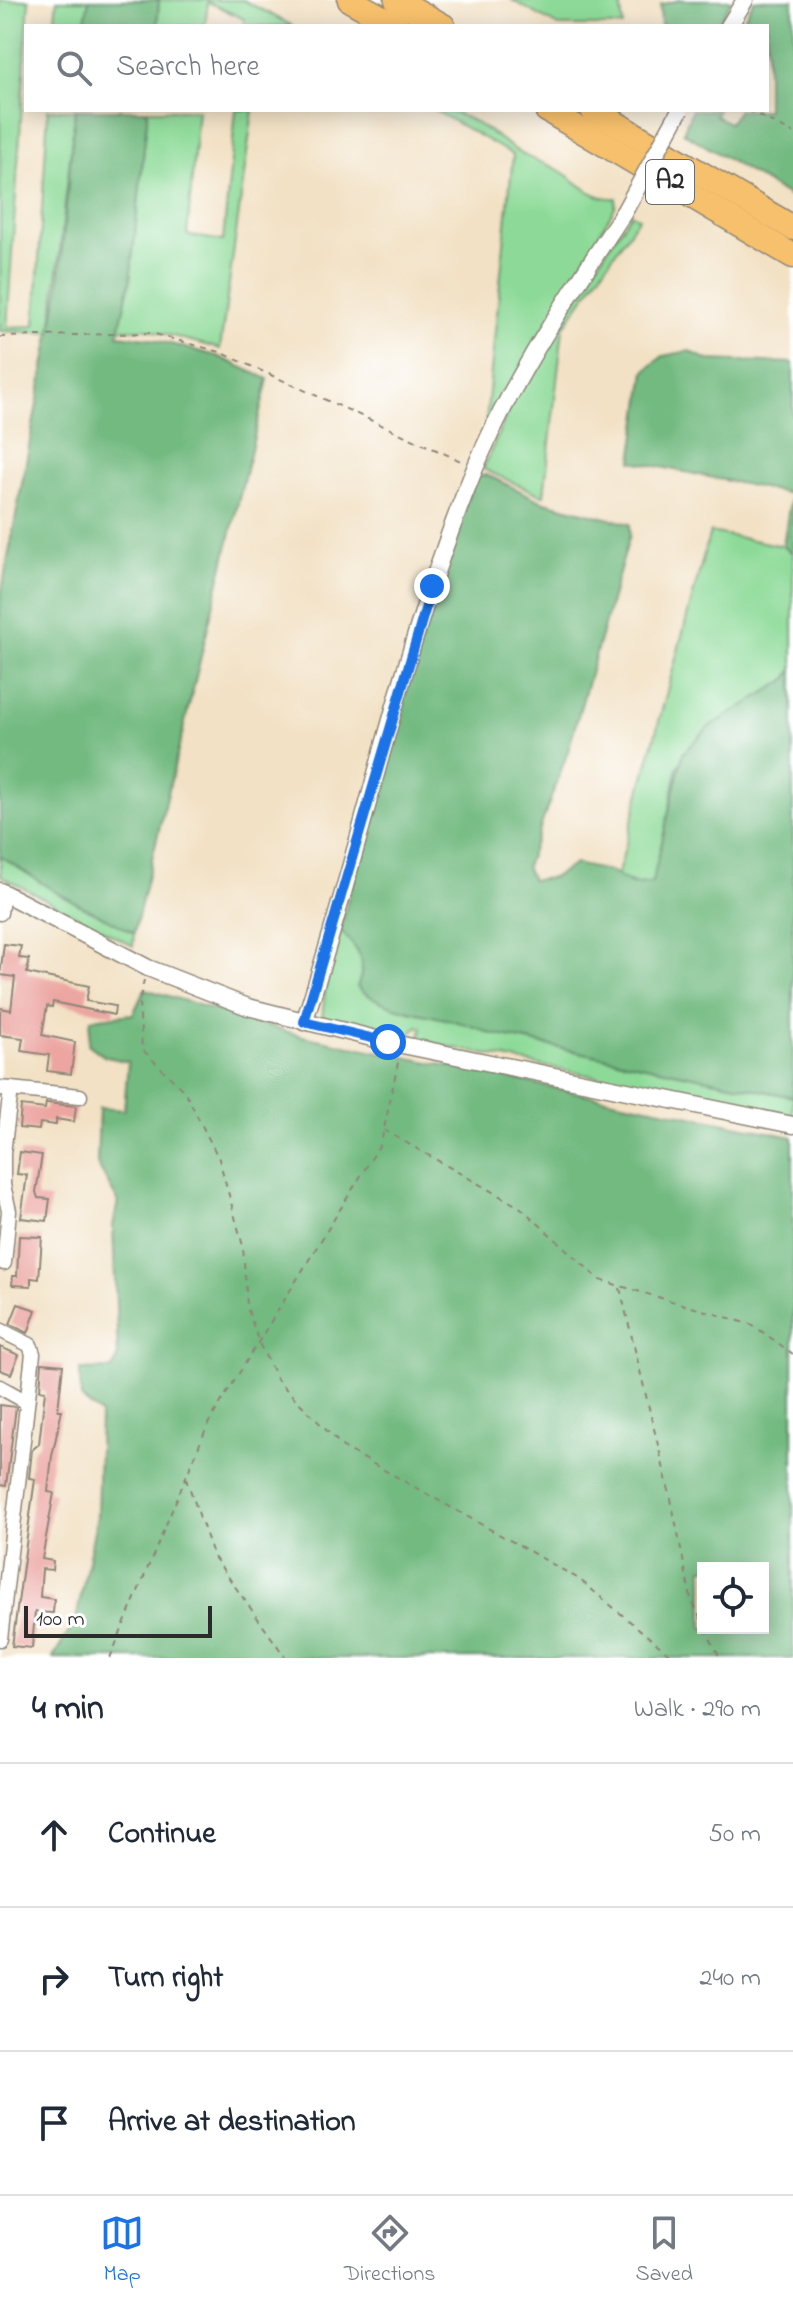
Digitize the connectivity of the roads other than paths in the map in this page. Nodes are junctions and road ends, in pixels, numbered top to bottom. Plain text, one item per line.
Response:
1 (350, 0) edge
2 (397, 0) edge
3 (745, 0) edge
4 (393, 24) edge
5 (439, 24) edge
6 (730, 24) edge
7 (550, 112) edge
8 (596, 112) edge
9 (679, 112) edge
10 (659, 148) junction
11 (793, 228) edge
12 (793, 256) edge
13 (1, 892) edge
14 (0, 913) edge
15 (304, 1022) junction
16 (5, 1089) edge
17 (80, 1096) dead end
18 (793, 1125) edge
19 (4, 1263) dead end
20 (0, 1330) edge
21 (0, 1387) edge
22 (27, 1402) junction
23 (0, 1639) edge

1 - 4 highway
2 - 5 highway
3 - 6 street
7 - 12 highway, A2
8 - 10 highway, A2
9 - 10 street, bridge
10 - 11 highway, A2
10 - 15 street, bridge
13 - 14 street
13 - 15 street
15 - 18 street
16 - 17 street
16 - 19 street
20 - 22 street
21 - 22 street
22 - 23 street

